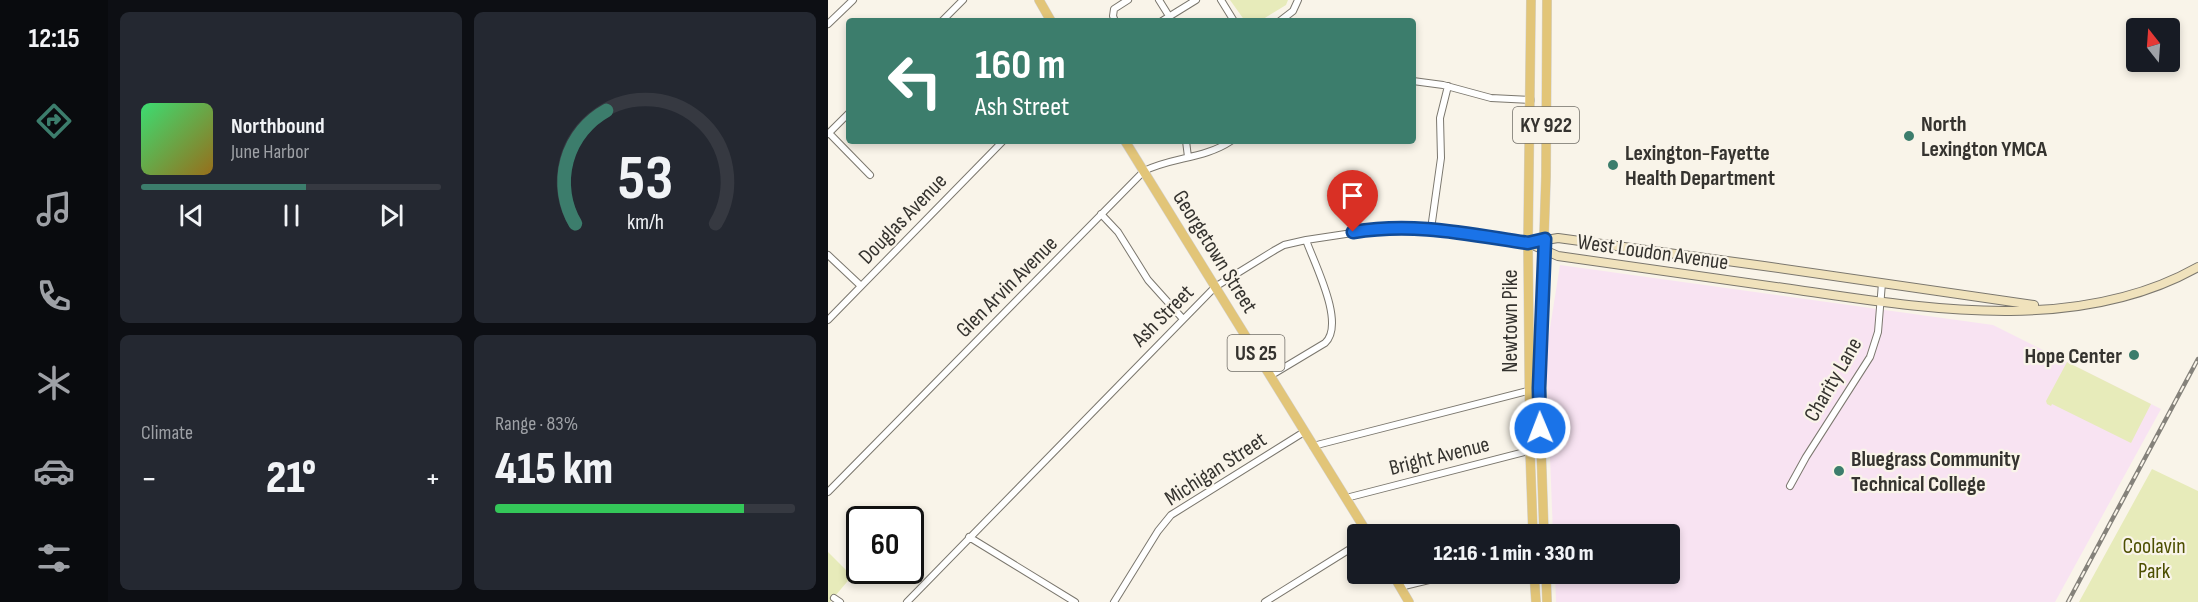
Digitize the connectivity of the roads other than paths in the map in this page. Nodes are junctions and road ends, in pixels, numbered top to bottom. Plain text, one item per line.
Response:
1 (853, 0) edge
2 (963, 0) edge
3 (1039, 0) edge
4 (1128, 0) edge
5 (1159, 0) edge
6 (1196, 0) edge
7 (1221, 0) edge
8 (1298, 0) edge
9 (1531, 0) edge
10 (1547, 0) edge
11 (1169, 16) junction
12 (945, 18) edge
13 (1050, 18) edge
14 (1114, 18) edge
15 (1166, 18) edge
16 (1232, 18) edge
17 (1284, 18) edge
18 (828, 24) edge
19 (1416, 81) edge
20 (1448, 86) junction
21 (1531, 100) junction
22 (846, 116) edge
23 (829, 134) edge
24 (1000, 144) edge
25 (1127, 144) edge
26 (1186, 144) edge
27 (1226, 144) edge
28 (1188, 157) junction
29 (1144, 171) junction
30 (870, 175) dead end
31 (1101, 214) junction
32 (1431, 229) junction
33 (1545, 239) junction
34 (1306, 240) junction
35 (1528, 243) junction
36 (1544, 251) junction
37 (828, 255) edge
38 (2198, 267) edge
39 (1882, 282) junction
40 (861, 286) junction
41 (1215, 287) junction
42 (1880, 302) junction
43 (2053, 308) junction
44 (1183, 319) junction
45 (828, 320) edge
46 (1270, 376) junction
47 (1539, 388) junction
48 (1529, 391) junction
49 (1304, 432) junction
50 (1313, 446) junction
51 (1540, 448) junction
52 (1530, 451) junction
53 (1790, 486) dead end
54 (828, 492) edge
55 (1346, 498) junction
56 (1362, 524) edge
57 (1533, 524) edge
58 (1544, 524) edge
59 (969, 537) junction
60 (1347, 551) edge
61 (1398, 584) edge
62 (1412, 584) edge
63 (1535, 584) edge
64 (1546, 584) edge
65 (1400, 587) junction
66 (834, 598) dead end
67 (840, 602) edge
68 (907, 602) edge
69 (1075, 602) edge
70 (1114, 602) edge
71 (1265, 602) edge
72 (1409, 602) edge
73 (1536, 602) edge
74 (1547, 602) edge

1 - 18 street
2 - 12 street
3 - 13 main road
4 - 14 street
5 - 11 street
6 - 11 street
7 - 16 street
8 - 17 street
9 - 21 main road, Newtown Pike / KY 922
10 - 33 main road, Newtown Pike / KY 922
11 - 15 street
19 - 20 street
20 - 21 street
20 - 32 street
21 - 35 main road, Newtown Pike / KY 922
22 - 23 street
23 - 30 street
24 - 40 street, Douglas Avenue
25 - 29 main road, Georgetown Street / US 25
26 - 28 street
27 - 28 street, Glen Arvin Avenue
28 - 29 street, Glen Arvin Avenue
29 - 31 street, Glen Arvin Avenue
29 - 41 main road, Georgetown Street / US 25
31 - 44 street
31 - 54 street, Glen Arvin Avenue
32 - 34 street, Ash Street
32 - 35 street, Ash Street
33 - 35 main road, West Loudon Avenue
33 - 36 main road, Newtown Pike / KY 922
33 - 39 main road, West Loudon Avenue
34 - 41 street, Ash Street
34 - 46 street
35 - 36 main road, West Loudon Avenue
35 - 48 main road, Newtown Pike / KY 922
36 - 42 main road, West Loudon Avenue
36 - 47 main road, Newtown Pike / KY 922
37 - 40 street
38 - 43 main road, West Loudon Avenue
39 - 42 street, Charity Lane
39 - 43 main road, West Loudon Avenue
40 - 45 street, Douglas Avenue
41 - 44 street, Ash Street
41 - 46 main road, Georgetown Street / US 25
42 - 43 main road, West Loudon Avenue
42 - 53 street, Charity Lane
44 - 59 street, Ash Street
46 - 49 main road, Georgetown Street / US 25
47 - 48 street
47 - 51 main road, Newtown Pike / KY 922
48 - 50 street
48 - 52 main road, Newtown Pike / KY 922
49 - 50 main road, Georgetown Street / US 25
49 - 70 street, Michigan Street
50 - 55 main road, Georgetown Street / US 25
51 - 52 street, Bright Avenue
51 - 58 main road, Newtown Pike / KY 922
52 - 55 street, Bright Avenue
52 - 57 main road, Newtown Pike / KY 922
55 - 56 main road, Georgetown Street / US 25
59 - 68 street, Ash Street
59 - 69 street
60 - 71 street
61 - 65 main road
62 - 65 street
63 - 73 main road
64 - 74 main road
65 - 72 main road
66 - 67 street

